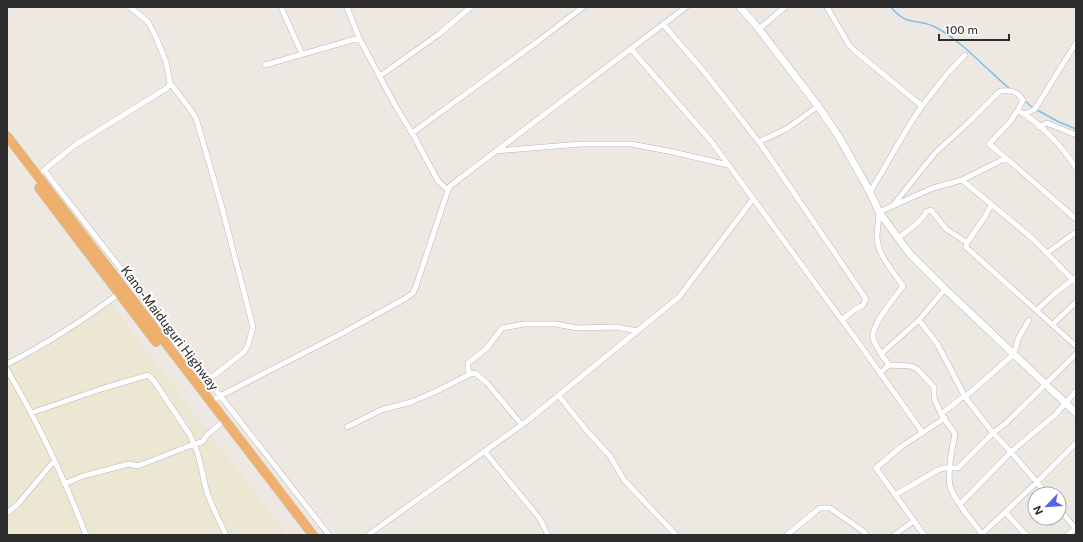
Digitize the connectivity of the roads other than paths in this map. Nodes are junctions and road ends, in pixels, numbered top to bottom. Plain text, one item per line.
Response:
1 (130, 7) edge
2 (281, 7) edge
3 (471, 7) edge
4 (583, 7) edge
5 (686, 7) edge
6 (740, 7) edge
7 (785, 7) edge
8 (828, 7) edge
9 (349, 8) edge
10 (663, 24) junction
11 (759, 29) junction
12 (360, 38) junction
13 (1076, 43) edge
14 (631, 49) junction
15 (302, 54) junction
16 (965, 55) dead end
17 (265, 65) dead end
18 (380, 76) junction
19 (170, 83) junction
20 (818, 106) junction
21 (922, 106) junction
22 (1018, 110) junction
23 (1025, 114) junction
24 (1039, 127) junction
25 (412, 133) junction
26 (1076, 135) edge
27 (7, 136) edge
28 (759, 142) junction
29 (7, 146) edge
30 (496, 152) junction
31 (1006, 158) junction
32 (728, 165) junction
33 (1076, 168) edge
34 (45, 170) junction
35 (37, 175) junction
36 (962, 180) junction
37 (448, 190) junction
38 (870, 192) junction
39 (753, 199) junction
40 (893, 205) junction
41 (991, 205) junction
42 (879, 212) junction
43 (1076, 219) edge
44 (1076, 232) edge
45 (898, 238) junction
46 (967, 243) junction
47 (1047, 253) junction
48 (1075, 280) edge
49 (945, 289) junction
50 (122, 291) junction
51 (1076, 302) edge
52 (1037, 310) junction
53 (842, 320) junction
54 (919, 320) junction
55 (1029, 320) dead end
56 (1053, 324) junction
57 (637, 331) junction
58 (1076, 346) edge
59 (881, 354) junction
60 (1014, 354) junction
61 (1076, 354) edge
62 (7, 364) edge
63 (889, 365) junction
64 (7, 370) edge
65 (880, 373) junction
66 (470, 374) junction
67 (208, 380) junction
68 (1045, 384) junction
69 (1076, 391) edge
70 (220, 396) junction
71 (559, 396) junction
72 (965, 397) junction
73 (210, 402) junction
74 (1065, 403) junction
75 (1076, 413) edge
76 (31, 414) junction
77 (943, 416) junction
78 (220, 424) junction
79 (522, 425) junction
80 (347, 427) dead end
81 (923, 433) junction
82 (993, 433) junction
83 (1076, 443) edge
84 (194, 444) junction
85 (485, 452) junction
86 (1011, 452) junction
87 (54, 461) junction
88 (950, 468) junction
89 (1037, 482) junction
90 (64, 484) junction
91 (1040, 486) edge
92 (895, 495) junction
93 (960, 504) junction
94 (1005, 512) junction
95 (7, 513) edge
96 (1067, 518) edge
97 (914, 521) junction
98 (1076, 529) edge
99 (983, 534) edge
100 (86, 535) edge
101 (226, 535) edge
102 (306, 535) edge
103 (313, 535) edge
104 (328, 535) edge
105 (368, 535) edge
106 (548, 535) edge
107 (676, 535) edge
108 (787, 535) edge
109 (866, 535) edge
110 (894, 535) edge
111 (924, 535) edge
112 (1026, 535) edge
113 (1068, 535) edge

1 - 19 street
2 - 15 street
3 - 18 street
4 - 25 street
5 - 10 street
6 - 11 street
7 - 11 street
8 - 21 street
9 - 12 street
10 - 14 street
10 - 28 street
11 - 20 street
12 - 15 street
12 - 18 street
13 - 23 street
14 - 30 street
14 - 32 street
15 - 17 street
16 - 21 street
18 - 25 street
19 - 34 street
19 - 67 street
20 - 28 street
20 - 38 street
21 - 38 street
22 - 23 street
22 - 31 street
22 - 40 street
23 - 24 street
24 - 26 street
24 - 33 street
25 - 37 street
27 - 35 highway, Kano-Maiduguri Highway
28 - 53 street
29 - 50 highway, Kano-Maiduguri Highway
30 - 32 street
30 - 37 street
31 - 36 street
31 - 43 street
32 - 39 street
34 - 35 street
34 - 67 street
35 - 50 highway, Kano-Maiduguri Highway
36 - 40 street
36 - 41 street
37 - 70 street
38 - 42 street
39 - 53 street
39 - 57 street
40 - 42 street
41 - 46 street
41 - 47 street
42 - 45 street
42 - 59 street
44 - 47 street
45 - 46 street
45 - 49 street
46 - 52 street
47 - 48 street
48 - 52 street
49 - 54 street
49 - 60 street
50 - 62 street
50 - 73 highway, Kano-Maiduguri Highway
50 - 78 highway, Kano-Maiduguri Highway
51 - 56 street
52 - 56 street
53 - 65 street
54 - 59 street
54 - 72 street
55 - 60 street
56 - 58 street
57 - 66 street
57 - 71 street
59 - 63 street
60 - 68 street
60 - 72 street
61 - 68 street
63 - 65 street
63 - 77 street
64 - 76 street
65 - 81 street
66 - 79 street
66 - 80 street
67 - 70 street
68 - 74 street
68 - 82 street
69 - 74 street
70 - 73 street
70 - 104 street
71 - 79 street
71 - 107 street
72 - 77 street
72 - 82 street
73 - 103 highway, Kano-Maiduguri Highway
74 - 75 street
74 - 86 street
76 - 84 street
76 - 87 street
77 - 81 street
77 - 88 street
78 - 84 street
78 - 102 highway, Kano-Maiduguri Highway
79 - 85 street
81 - 92 street
82 - 86 street
82 - 88 street
83 - 89 street
84 - 90 street
84 - 101 street
85 - 105 street
85 - 106 street
86 - 89 street
86 - 93 street
87 - 90 street
87 - 95 street
88 - 92 street
88 - 93 street
89 - 91 street
89 - 94 street
90 - 100 street
92 - 97 street
93 - 99 street
94 - 99 street
94 - 112 street
96 - 98 street
97 - 110 street
97 - 111 street
98 - 113 street
108 - 109 street

